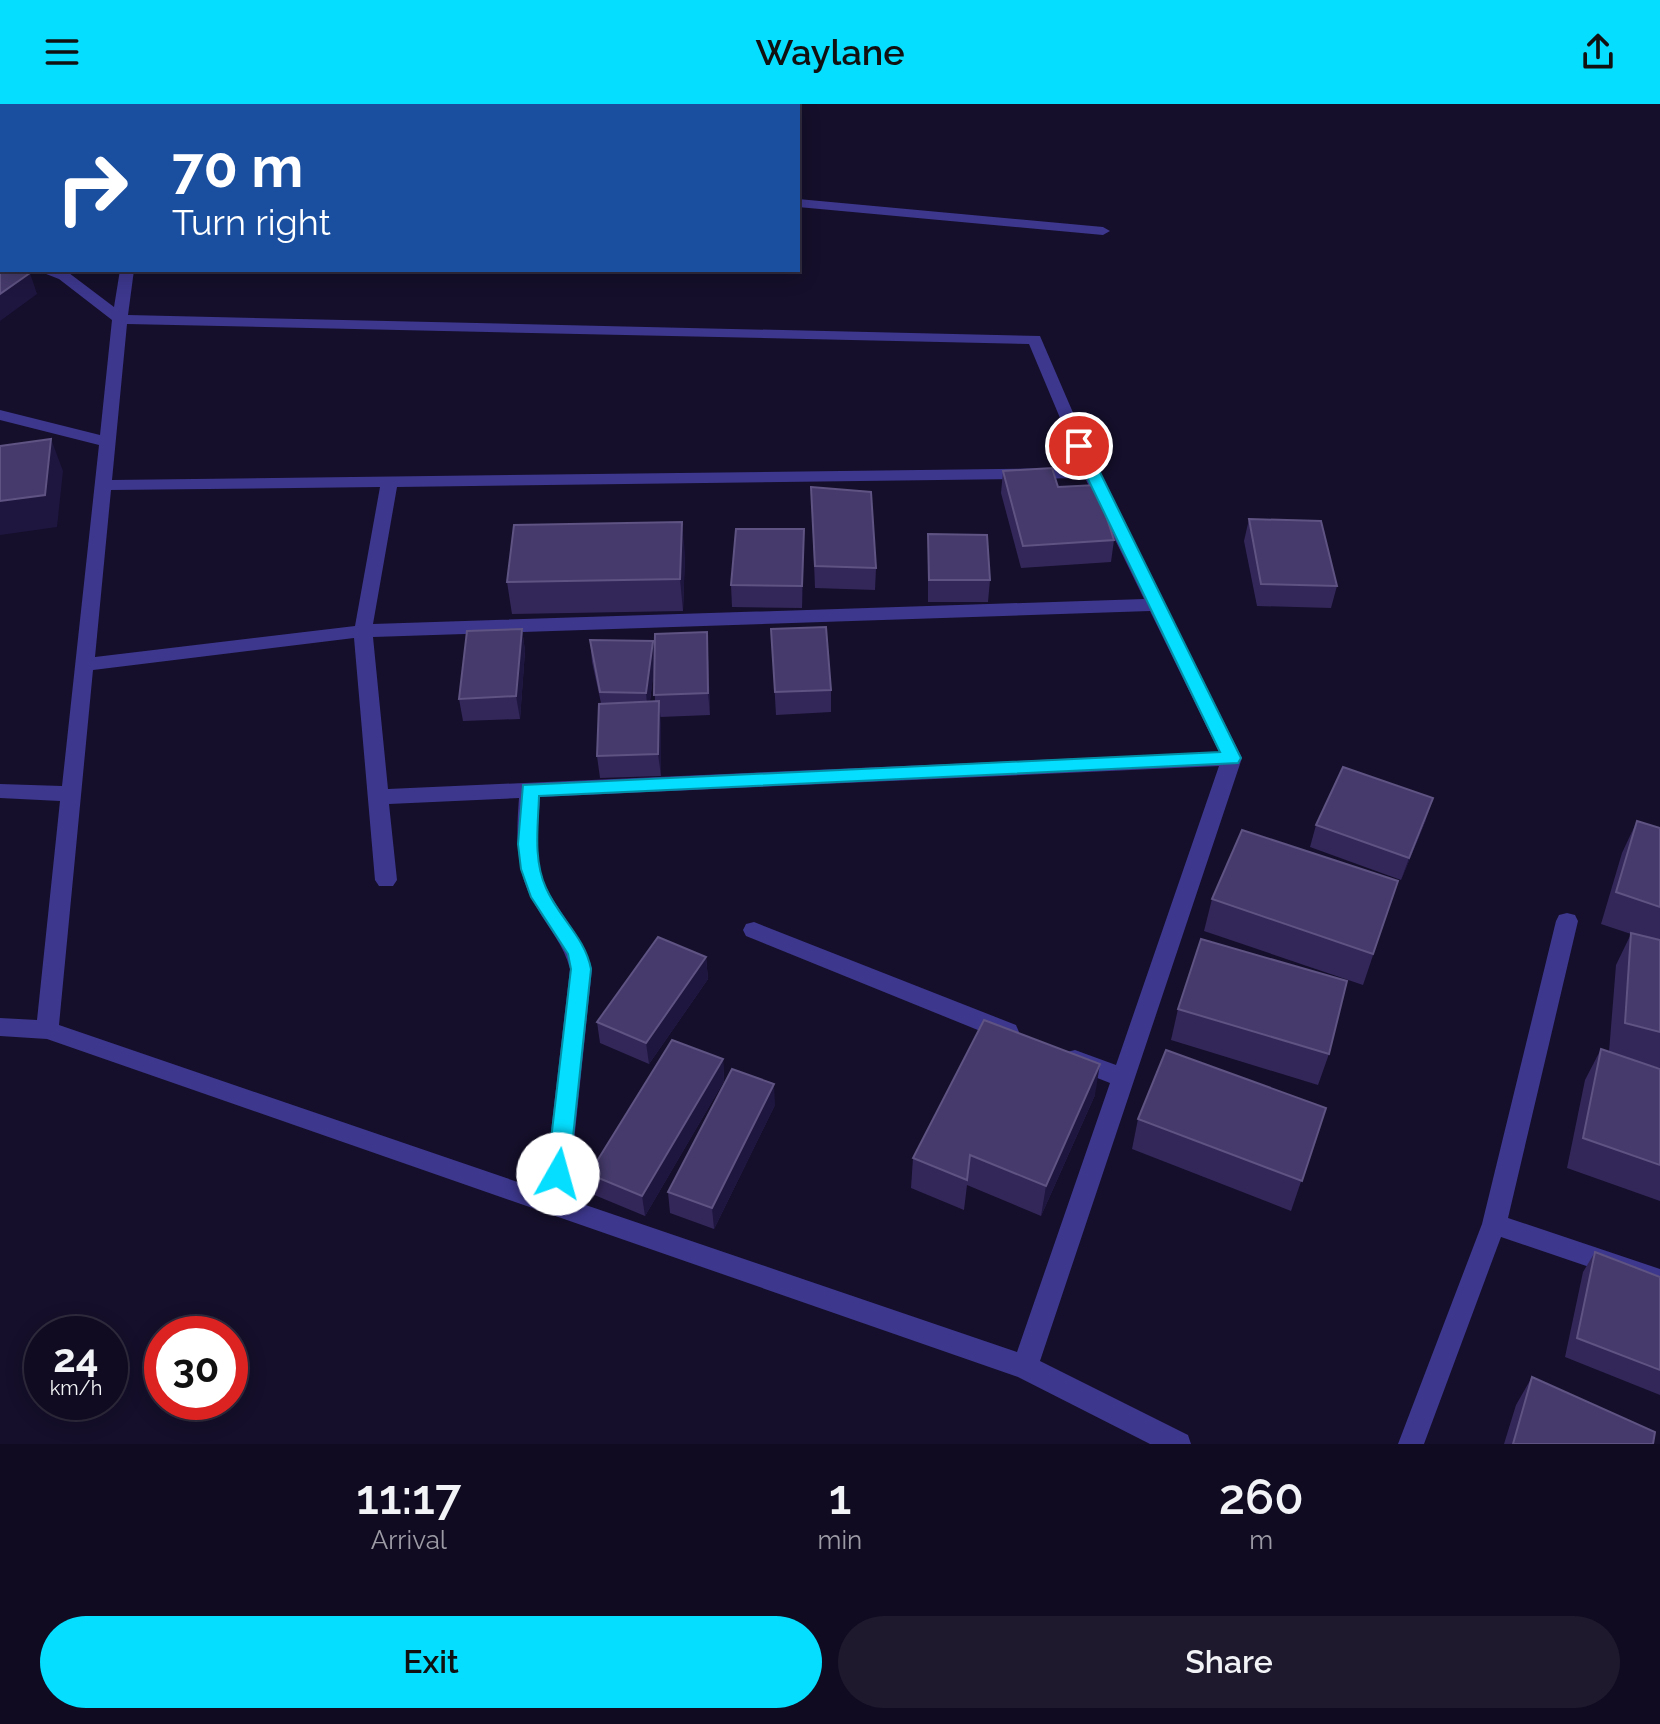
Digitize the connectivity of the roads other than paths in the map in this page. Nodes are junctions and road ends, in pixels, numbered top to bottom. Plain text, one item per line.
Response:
1 (800, 203) edge
2 (1103, 231) dead end
3 (50, 272) edge
4 (127, 272) edge
5 (120, 319) junction
6 (0, 415) edge
7 (108, 442) junction
8 (1091, 473) junction
9 (390, 481) junction
10 (103, 485) junction
11 (1156, 605) junction
12 (363, 631) junction
13 (85, 665) junction
14 (1232, 758) junction
15 (530, 790) junction
16 (0, 791) edge
17 (71, 794) junction
18 (378, 797) junction
19 (386, 880) dead end
20 (1567, 921) dead end
21 (754, 930) dead end
22 (0, 1027) edge
23 (47, 1030) junction
24 (1124, 1078) junction
25 (555, 1205) junction
26 (1494, 1224) junction
27 (1660, 1280) edge
28 (1025, 1367) junction
29 (1178, 1444) edge
30 (1411, 1444) edge

1 - 2 street
3 - 5 street
4 - 5 street
5 - 7 street
5 - 8 street
6 - 7 street
7 - 10 street
8 - 9 street
8 - 11 street
9 - 10 street
9 - 12 street
10 - 13 street
11 - 12 street
11 - 14 street
12 - 13 street
12 - 18 street
13 - 17 street
14 - 15 street
14 - 24 street
15 - 18 street
15 - 25 street
16 - 17 street
17 - 23 street
18 - 19 street
20 - 26 street
21 - 24 street
22 - 23 street
23 - 25 street
24 - 28 street
25 - 28 street
26 - 27 street
26 - 30 street
28 - 29 street

